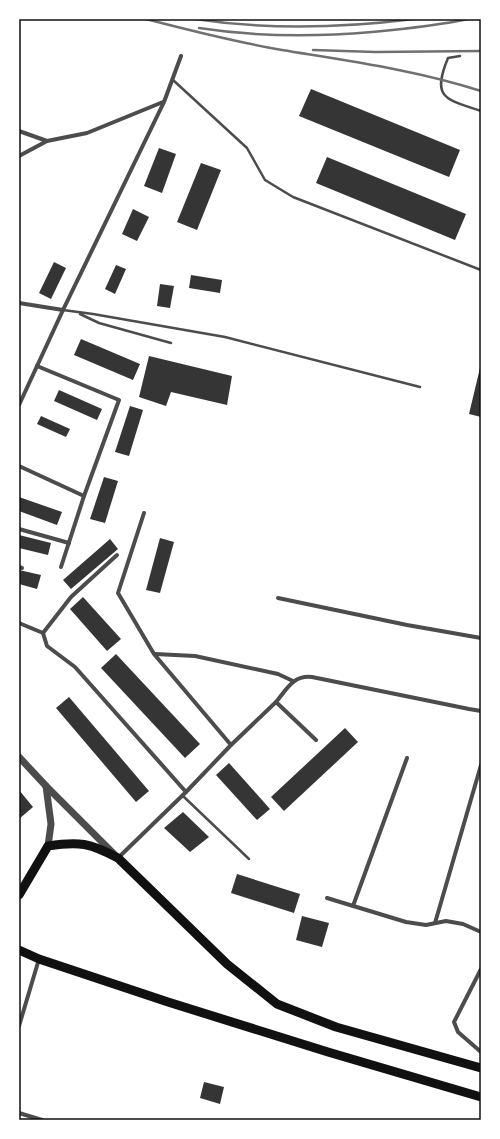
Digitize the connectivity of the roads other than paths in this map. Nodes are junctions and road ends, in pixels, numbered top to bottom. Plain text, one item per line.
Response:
1 (181, 56) dead end
2 (460, 56) dead end
3 (172, 79) junction
4 (164, 102) junction
5 (481, 111) edge
6 (19, 131) edge
7 (47, 141) junction
8 (19, 156) edge
9 (481, 270) edge
10 (19, 303) edge
11 (63, 310) junction
12 (78, 313) junction
13 (171, 343) dead end
14 (37, 366) junction
15 (420, 387) dead end
16 (19, 406) edge
17 (19, 466) edge
18 (84, 496) junction
19 (144, 513) dead end
20 (19, 529) edge
21 (69, 543) junction
22 (117, 555) dead end
23 (61, 567) dead end
24 (278, 598) dead end
25 (19, 623) edge
26 (43, 633) junction
27 (481, 638) edge
28 (154, 654) junction
29 (293, 681) junction
30 (276, 702) junction
31 (481, 711) edge
32 (316, 740) dead end
33 (231, 745) junction
34 (19, 757) edge
35 (406, 758) dead end
36 (481, 765) edge
37 (46, 786) junction
38 (184, 794) junction
39 (48, 846) junction
40 (118, 858) junction
41 (249, 859) dead end
42 (19, 895) edge
43 (327, 898) dead end
44 (353, 906) junction
45 (435, 923) junction
46 (481, 932) edge
47 (20, 949) edge
48 (39, 959) junction
49 (481, 969) edge
50 (19, 1026) edge
51 (481, 1052) edge
52 (481, 1068) edge
53 (481, 1096) edge
54 (19, 1113) edge
55 (42, 1120) edge

1 - 3 street
2 - 5 lane
3 - 4 street
3 - 9 lane
4 - 7 street
4 - 11 street
6 - 7 street
7 - 8 street
10 - 11 street
11 - 12 lane
11 - 14 street
12 - 13 lane
12 - 15 lane
14 - 16 street
14 - 18 street
17 - 18 street
18 - 21 street
19 - 28 street
20 - 21 street
21 - 23 street
22 - 26 street
24 - 27 street
25 - 26 street
26 - 38 street
28 - 29 street
28 - 33 street
29 - 30 street
29 - 31 street
30 - 32 street
30 - 33 street
33 - 38 street
34 - 37 street
35 - 44 street
36 - 45 street
37 - 39 street
37 - 40 street
38 - 40 street
38 - 41 lane
39 - 40 highway
39 - 42 highway
40 - 52 highway
43 - 44 street
44 - 45 street
45 - 46 street
47 - 48 highway
48 - 50 street
48 - 53 highway
49 - 51 street
54 - 55 street

